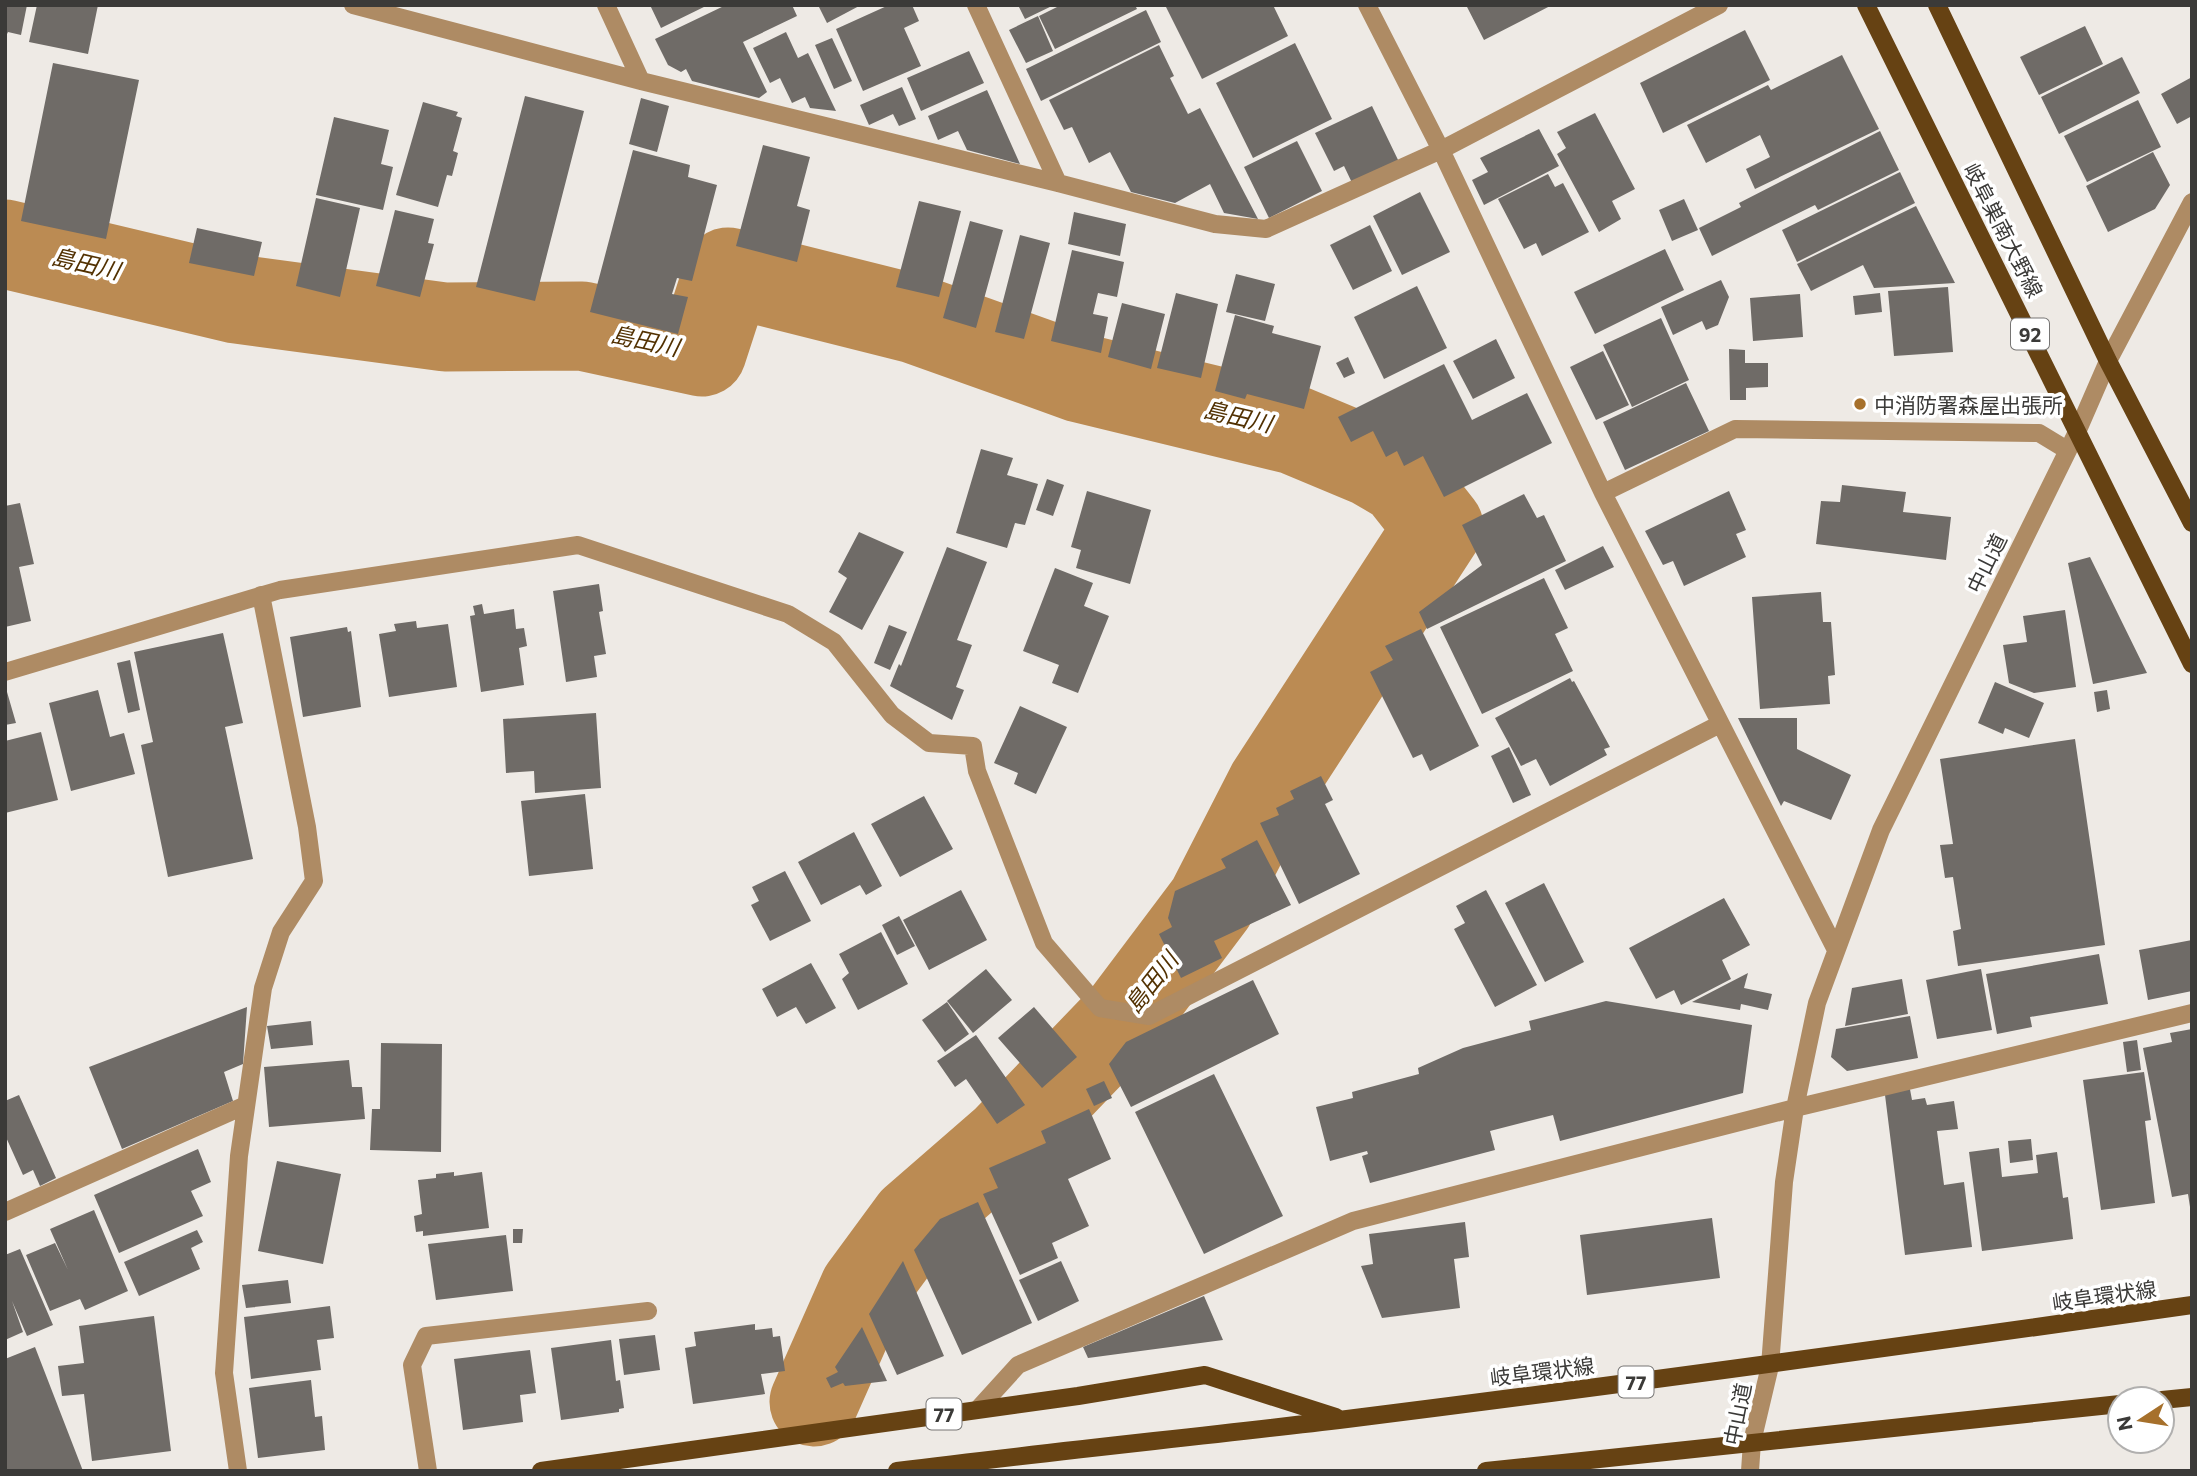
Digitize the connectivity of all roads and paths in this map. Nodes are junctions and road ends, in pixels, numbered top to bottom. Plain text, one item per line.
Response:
1 (353, 5) edge
2 (606, 5) edge
3 (976, 5) edge
4 (1367, 5) edge
5 (1719, 5) edge
6 (1866, 5) edge
7 (1937, 5) edge
8 (641, 81) junction
9 (1441, 150) junction
10 (1058, 183) junction
11 (2192, 202) edge
12 (2108, 361) junction
13 (2078, 430) junction
14 (2067, 450) junction
15 (1603, 493) junction
16 (2192, 523) edge
17 (261, 595) junction
18 (2192, 664) edge
19 (5, 673) edge
20 (1720, 724) junction
21 (1836, 950) junction
22 (2192, 1013) edge
23 (246, 1105) junction
24 (1795, 1108) junction
25 (5, 1212) edge
26 (2192, 1305) edge
27 (648, 1311) dead end
28 (1770, 1366) junction
29 (2106, 1405) edge
30 (978, 1409) junction
31 (1342, 1419) junction
32 (1752, 1442) junction
33 (238, 1471) edge
34 (428, 1471) edge
35 (541, 1471) edge
36 (897, 1471) edge
37 (1486, 1471) edge
38 (1750, 1471) edge

1 - 8 street
2 - 8 street
3 - 10 street
4 - 9 street
5 - 9 street
6 - 13 main road, 岐阜巣南大野線 / 92
7 - 12 main road, 岐阜巣南大野線
8 - 10 street
9 - 10 street
9 - 15 street
11 - 12 street, 中山道
12 - 13 street, 中山道
12 - 16 main road, 岐阜巣南大野線
13 - 14 street, 中山道
13 - 18 main road, 岐阜巣南大野線 / 92
14 - 15 street
14 - 21 street, 中山道
15 - 20 street
17 - 19 street
17 - 20 street
17 - 23 street
20 - 21 street
21 - 24 street, 中山道
22 - 24 street
23 - 25 street
23 - 33 street
24 - 28 street, 中山道
24 - 30 street
26 - 28 main road, 岐阜環状線 / 77
27 - 34 street
28 - 31 main road, 岐阜環状線 / 77
28 - 32 street, 中山道
29 - 32 main road
30 - 31 main road, 77
30 - 35 main road, 77
31 - 36 main road, 岐阜環状線 / 77
32 - 37 main road
32 - 38 street, 中山道

